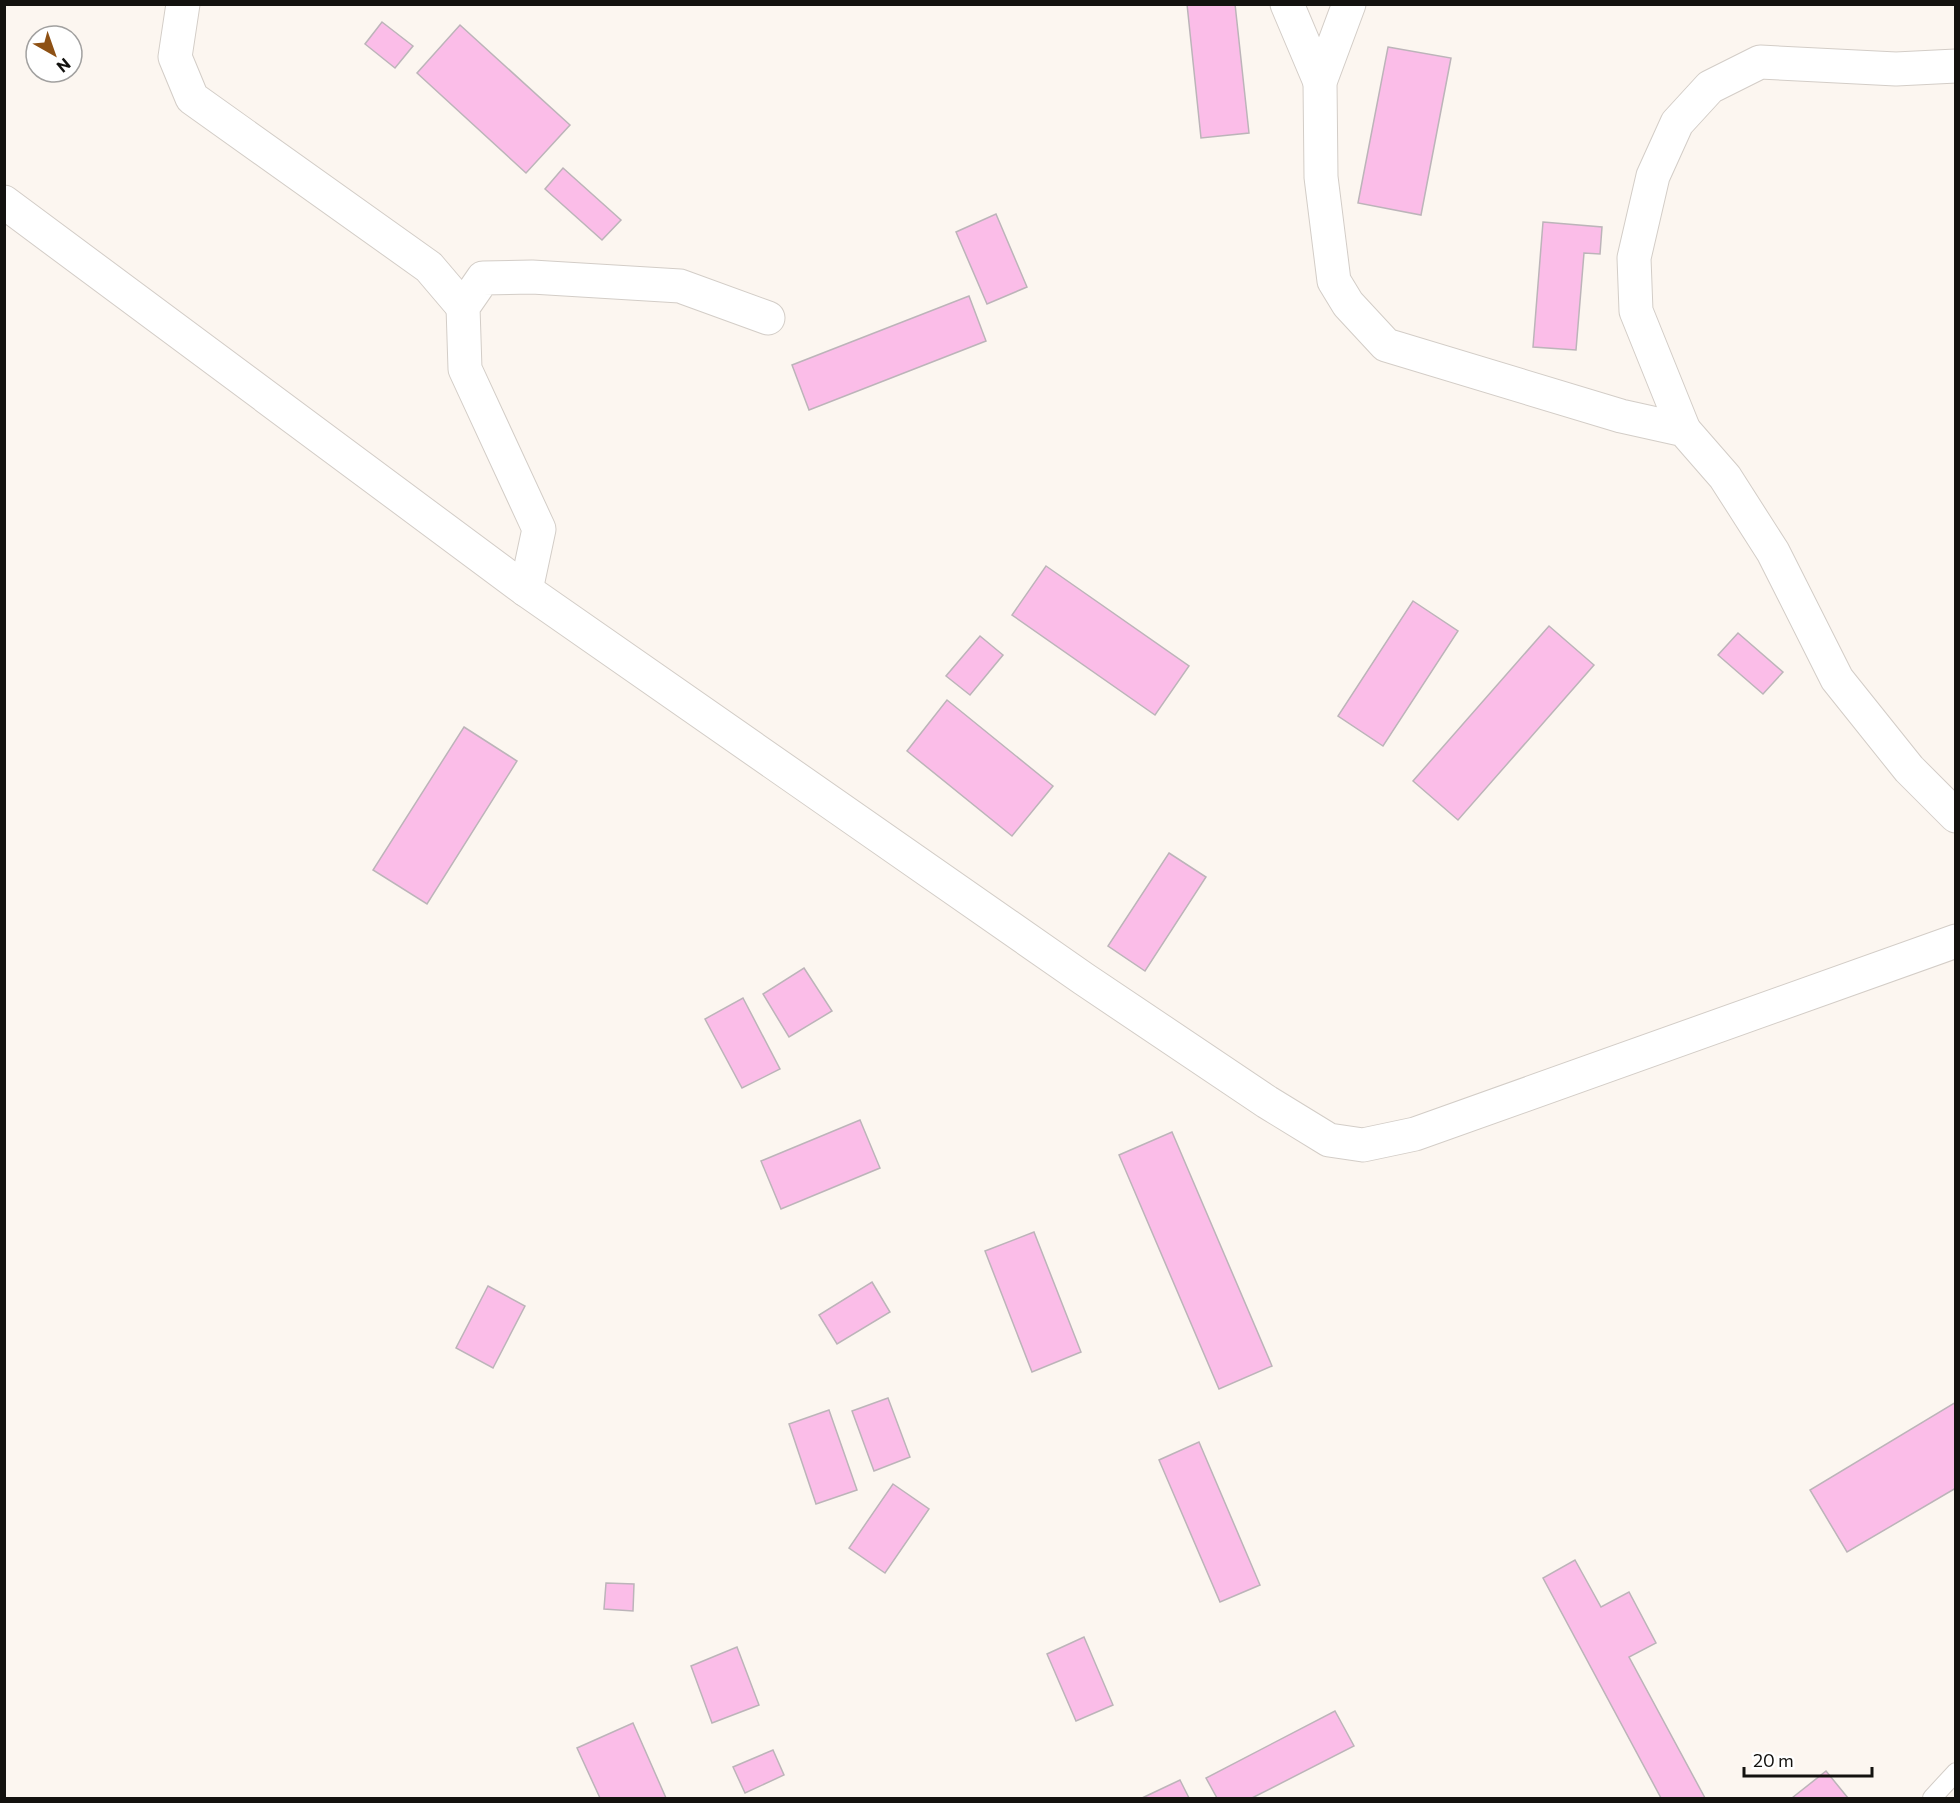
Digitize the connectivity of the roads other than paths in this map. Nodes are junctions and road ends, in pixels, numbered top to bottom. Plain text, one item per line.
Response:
1 (183, 4) edge
2 (1287, 4) edge
3 (1349, 4) edge
4 (1956, 66) edge
5 (1320, 82) junction
6 (4, 202) edge
7 (463, 307) junction
8 (768, 318) dead end
9 (1684, 430) junction
10 (526, 590) junction
11 (1956, 816) edge
12 (1956, 941) edge
13 (1956, 1772) edge
14 (1932, 1798) edge

1 - 7 street
2 - 5 street
3 - 5 street
4 - 9 street
5 - 9 street
6 - 10 street
7 - 8 street
7 - 10 street
9 - 11 street
10 - 12 street
13 - 14 lane

